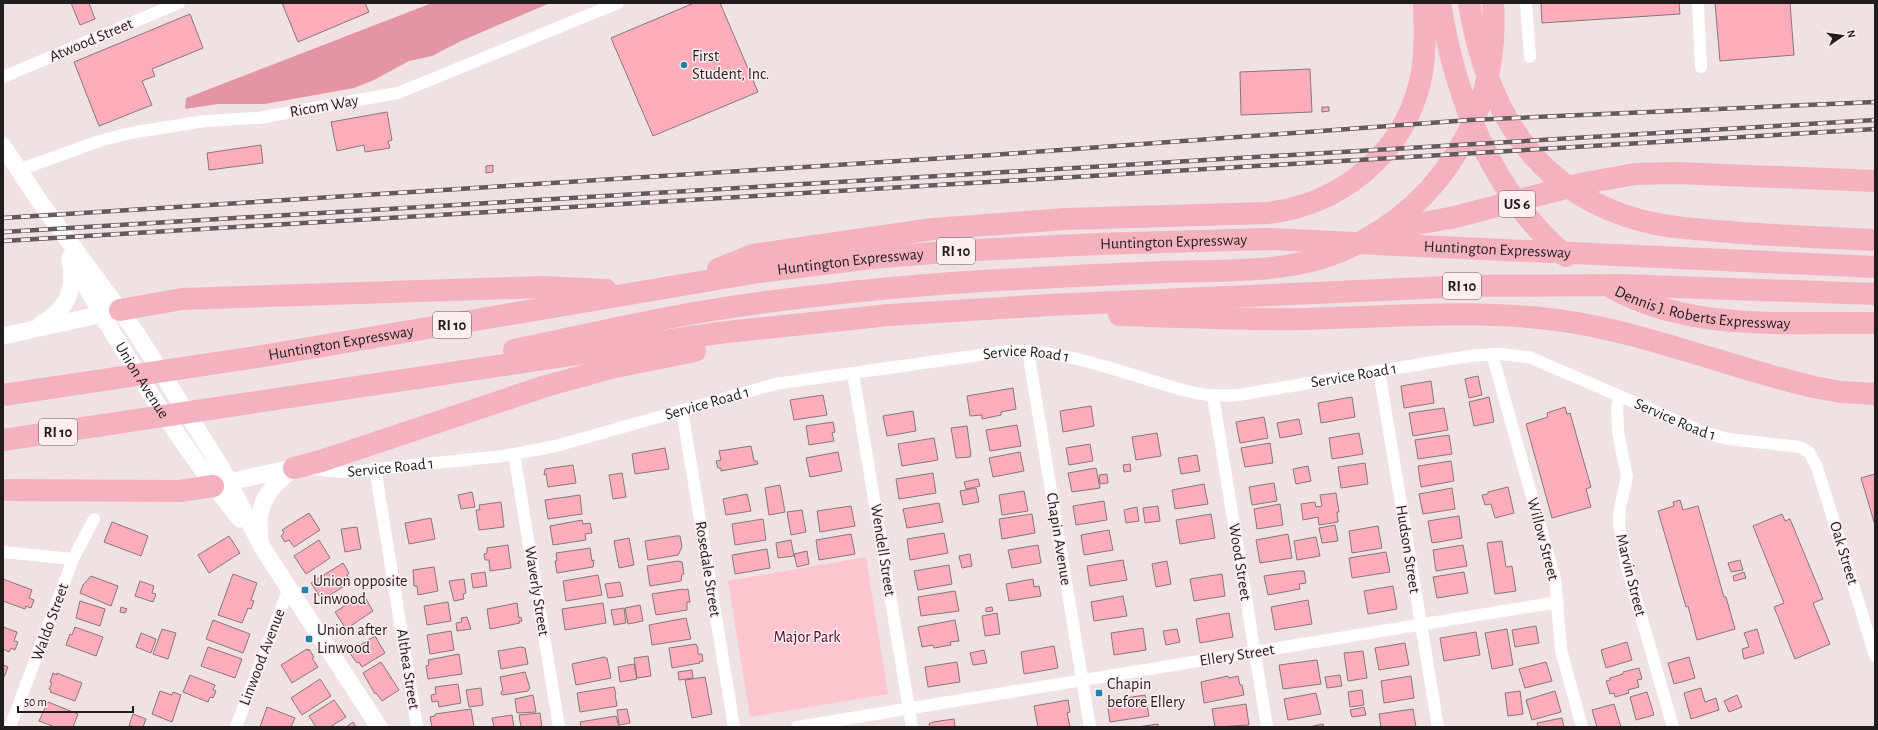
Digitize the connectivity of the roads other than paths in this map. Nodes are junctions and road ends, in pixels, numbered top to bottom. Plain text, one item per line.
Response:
1 (179, 3) edge
2 (618, 3) edge
3 (1424, 3) edge
4 (1440, 3) edge
5 (1469, 3) edge
6 (1494, 3) edge
7 (1526, 3) edge
8 (1698, 3) edge
9 (1530, 57) dead end
10 (1701, 67) dead end
11 (3, 77) edge
12 (3, 146) edge
13 (19, 170) junction
14 (1875, 182) edge
15 (1875, 240) edge
16 (1323, 241) junction
17 (73, 255) junction
18 (1875, 266) edge
19 (675, 286) junction
20 (647, 291) junction
21 (1875, 294) edge
22 (1050, 305) junction
23 (111, 312) junction
24 (801, 323) junction
25 (1875, 323) edge
26 (33, 329) junction
27 (3, 336) edge
28 (1028, 351) junction
29 (1492, 354) junction
30 (1379, 371) junction
31 (854, 373) junction
32 (415, 379) junction
33 (1875, 394) edge
34 (3, 395) edge
35 (1213, 396) junction
36 (1619, 398) junction
37 (682, 410) junction
38 (3, 440) edge
39 (1809, 452) joint
40 (514, 454) junction
41 (294, 468) junction
42 (375, 468) junction
43 (221, 484) junction
44 (3, 490) edge
45 (94, 519) dead end
46 (262, 547) junction
47 (3, 552) edge
48 (73, 559) junction
49 (289, 588) junction
50 (1558, 602) junction
51 (1421, 625) junction
52 (1255, 652) junction
53 (1875, 656) edge
54 (1082, 680) junction
55 (909, 709) junction
56 (10, 727) edge
57 (236, 727) edge
58 (378, 727) edge
59 (417, 727) edge
60 (559, 727) edge
61 (734, 727) edge
62 (797, 727) edge
63 (912, 727) edge
64 (1090, 727) edge
65 (1267, 727) edge
66 (1438, 727) edge
67 (1582, 727) edge
68 (1673, 727) edge

1 - 11 street, Atwood Street
2 - 13 street, Ricom Way
3 - 19 highway
4 - 25 highway, Dennis J. Roberts Expressway / US 6
5 - 15 highway
6 - 32 highway
7 - 9 street
8 - 10 street
12 - 13 main road, Union Avenue
13 - 17 main road, Union Avenue
14 - 16 highway
16 - 18 highway, Huntington Expressway / RI 10
16 - 19 highway, Huntington Expressway / RI 10
17 - 23 main road, Union Avenue
17 - 26 main road
19 - 20 highway, Huntington Expressway / RI 10
20 - 23 highway
20 - 34 highway, Huntington Expressway / RI 10
21 - 22 highway, Huntington Expressway / RI 10
22 - 24 highway, Huntington Expressway / RI 10
22 - 33 highway
23 - 26 main road
23 - 43 main road, Union Avenue
23 - 43 main road, Union Avenue
24 - 32 highway, Huntington Expressway / RI 10
24 - 41 highway
26 - 27 main road
28 - 31 street, Service Road 1
28 - 35 street, Service Road 1
28 - 54 street, Chapin Avenue
29 - 30 street, Service Road 1
29 - 36 street, Service Road 1
29 - 50 street, Willow Street
30 - 35 street, Service Road 1
30 - 51 street, Hudson Street
31 - 37 street, Service Road 1
31 - 55 street, Wendell Street
32 - 38 highway, Huntington Expressway / RI 10
35 - 52 street, Wood Street
36 - 39 street, Service Road 1
36 - 68 street, Marvin Street
37 - 40 street, Service Road 1
37 - 61 street, Rosedale Street
39 - 53 street, Oak Street
40 - 42 street, Service Road 1
40 - 60 street, Waverly Street
41 - 42 street, Service Road 1
41 - 43 main road, Service Road 1
41 - 46 main road
42 - 59 street, Althea Street
43 - 44 highway
43 - 46 main road, Union Avenue
45 - 48 street, Waldo Street
46 - 49 main road, Union Avenue
47 - 48 street
48 - 56 street, Waldo Street
49 - 57 street, Linwood Avenue
49 - 58 main road, Union Avenue
50 - 51 street, Ellery Street
50 - 67 street, Willow Street
51 - 52 street, Ellery Street
51 - 66 street, Hudson Street
52 - 54 street, Ellery Street
52 - 65 street, Wood Street
54 - 55 street, Ellery Street
54 - 64 street, Chapin Avenue
55 - 62 street, Ellery Street
55 - 63 street, Wendell Street

